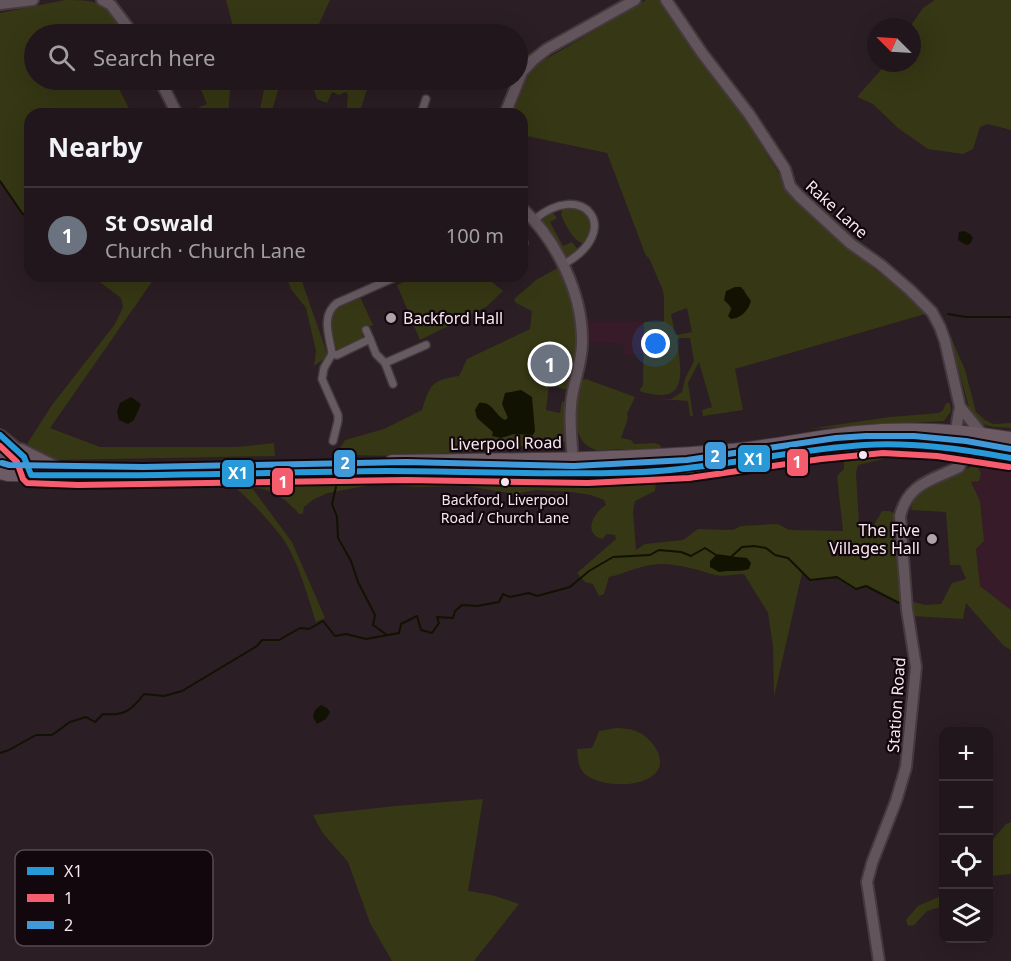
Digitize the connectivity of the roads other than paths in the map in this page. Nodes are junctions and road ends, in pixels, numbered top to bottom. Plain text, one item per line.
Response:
1 (33, 0) edge
2 (102, 0) edge
3 (634, 0) edge
4 (666, 0) edge
5 (0, 4) edge
6 (125, 24) edge
7 (528, 65) edge
8 (165, 90) edge
9 (515, 90) edge
10 (426, 99) dead end
11 (174, 108) edge
12 (423, 108) edge
13 (507, 108) edge
14 (528, 214) edge
15 (534, 220) junction
16 (564, 264) junction
17 (385, 282) edge
18 (366, 330) dead end
19 (370, 339) junction
20 (426, 345) dead end
21 (332, 354) junction
22 (385, 363) junction
23 (393, 384) dead end
24 (960, 407) junction
25 (956, 432) junction
26 (982, 434) junction
27 (3, 437) edge
28 (1011, 439) edge
29 (333, 441) dead end
30 (15, 446) junction
31 (948, 448) junction
32 (965, 450) junction
33 (573, 458) junction
34 (1011, 458) edge
35 (0, 460) edge
36 (57, 467) junction
37 (0, 470) edge
38 (31, 470) junction
39 (949, 472) junction
40 (574, 475) junction
41 (879, 961) edge

1 - 5 street
2 - 6 street
3 - 7 street
4 - 24 street, Rake Lane
8 - 11 street
9 - 13 street
10 - 12 street
14 - 15 street
15 - 16 street
15 - 16 street
16 - 33 street
17 - 21 street
18 - 19 street
19 - 21 street
19 - 22 street
20 - 22 street
21 - 29 street
22 - 23 street
24 - 25 street, Rake Lane
24 - 26 street, Rake Lane
25 - 26 highway, Liverpool Road
25 - 32 street
25 - 33 highway, Liverpool Road
26 - 28 highway, Liverpool Road
27 - 30 main road
27 - 35 main road
30 - 36 main road
30 - 38 main road
31 - 32 highway, Liverpool Road
31 - 39 street
31 - 40 highway, Liverpool Road
32 - 34 highway, Liverpool Road
32 - 39 street
33 - 36 highway, Liverpool Road
33 - 40 street
36 - 38 highway, Liverpool Road
37 - 38 highway, Liverpool Road
38 - 40 highway, Liverpool Road
39 - 41 street, Station Road

